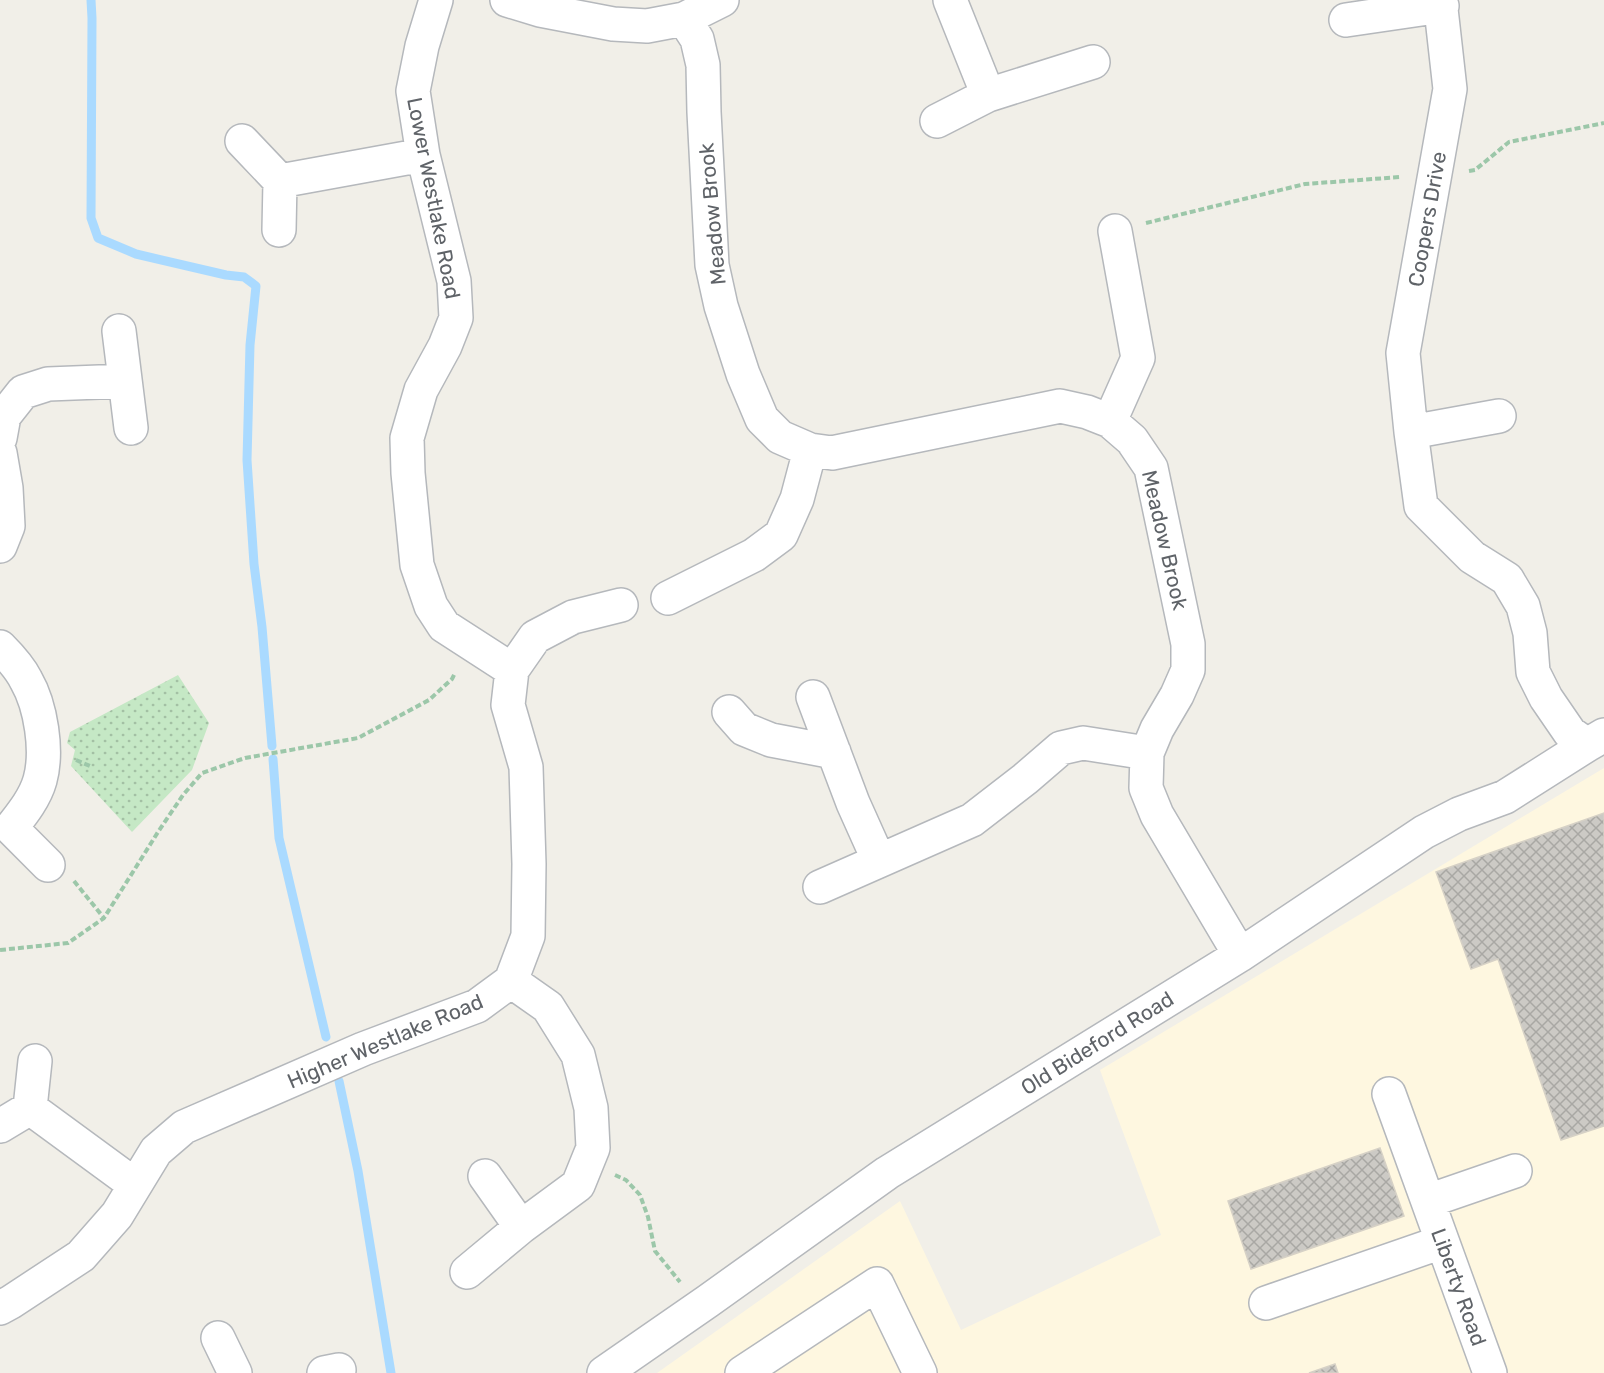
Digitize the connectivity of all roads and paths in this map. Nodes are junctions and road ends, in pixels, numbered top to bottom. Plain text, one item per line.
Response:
1 (436, 0) edge
2 (507, 0) edge
3 (722, 0) edge
4 (950, 0) edge
5 (1441, 3) edge
6 (613, 12) edge
7 (684, 18) junction
8 (1346, 20) dead end
9 (1093, 62) dead end
10 (988, 95) junction
11 (937, 121) dead end
12 (1604, 123) edge
13 (242, 141) dead end
14 (423, 155) junction
15 (1434, 180) junction
16 (280, 182) junction
17 (279, 230) dead end
18 (1115, 231) joint
19 (119, 331) dead end
20 (125, 381) junction
21 (1499, 416) dead end
22 (1110, 421) junction
23 (131, 428) dead end
24 (1411, 432) junction
25 (0, 438) edge
26 (810, 450) junction
27 (0, 453) edge
28 (0, 546) edge
29 (668, 598) dead end
30 (621, 605) dead end
31 (471, 644) junction
32 (0, 647) edge
33 (512, 670) junction
34 (813, 697) dead end
35 (729, 712) dead end
36 (1595, 740) edge
37 (834, 752) junction
38 (1147, 753) junction
39 (5, 827) edge
40 (879, 861) junction
41 (48, 865) joint
42 (820, 887) dead end
43 (105, 918) junction
44 (0, 950) edge
45 (1240, 955) junction
46 (511, 981) junction
47 (35, 1061) dead end
48 (1389, 1094) dead end
49 (30, 1108) junction
50 (0, 1126) edge
51 (587, 1162) junction
52 (1515, 1171) dead end
53 (485, 1176) dead end
54 (135, 1185) junction
55 (1428, 1201) junction
56 (521, 1227) junction
57 (1442, 1242) junction
58 (467, 1272) dead end
59 (708, 1301) junction
60 (1266, 1303) dead end
61 (0, 1308) edge
62 (218, 1338) dead end
63 (235, 1373) edge
64 (604, 1373) edge
65 (742, 1373) edge
66 (920, 1373) edge
67 (1490, 1373) edge

1 - 14 street, Lower Westlake Road
2 - 6 street
3 - 7 street
4 - 10 street
5 - 8 street, Coopers Drive
5 - 15 street, Coopers Drive
6 - 7 street
7 - 26 street, Meadow Brook
9 - 10 street
10 - 11 street
12 - 15 path
13 - 16 street
14 - 16 street
14 - 31 street, Lower Westlake Road
15 - 18 path
15 - 24 street, Coopers Drive
16 - 17 street
18 - 22 street
19 - 20 street
20 - 23 street
20 - 25 street
21 - 24 street
22 - 26 street, Meadow Brook
22 - 38 street, Meadow Brook
24 - 36 street, Coopers Drive
26 - 29 street
27 - 28 street
30 - 33 street
31 - 33 street, Lower Westlake Road
31 - 43 path
32 - 39 street
33 - 46 street
34 - 37 street
35 - 37 street
36 - 45 street, Old Bideford Road
37 - 40 street
38 - 40 street
38 - 45 street, Meadow Brook
39 - 41 street
40 - 42 street
41 - 43 path
43 - 44 path
45 - 59 street, Old Bideford Road
46 - 51 street
46 - 54 street, Higher Westlake Road
47 - 49 street
48 - 55 street, Liberty Road
49 - 50 street
49 - 54 street
51 - 56 street
51 - 59 path
52 - 55 street, Liberty Road
53 - 56 street
54 - 61 street, Higher Westlake Road
55 - 57 street, Liberty Road
56 - 58 street
57 - 60 street
57 - 67 street, Liberty Road
59 - 64 street, Old Bideford Road
62 - 63 street
65 - 66 street

